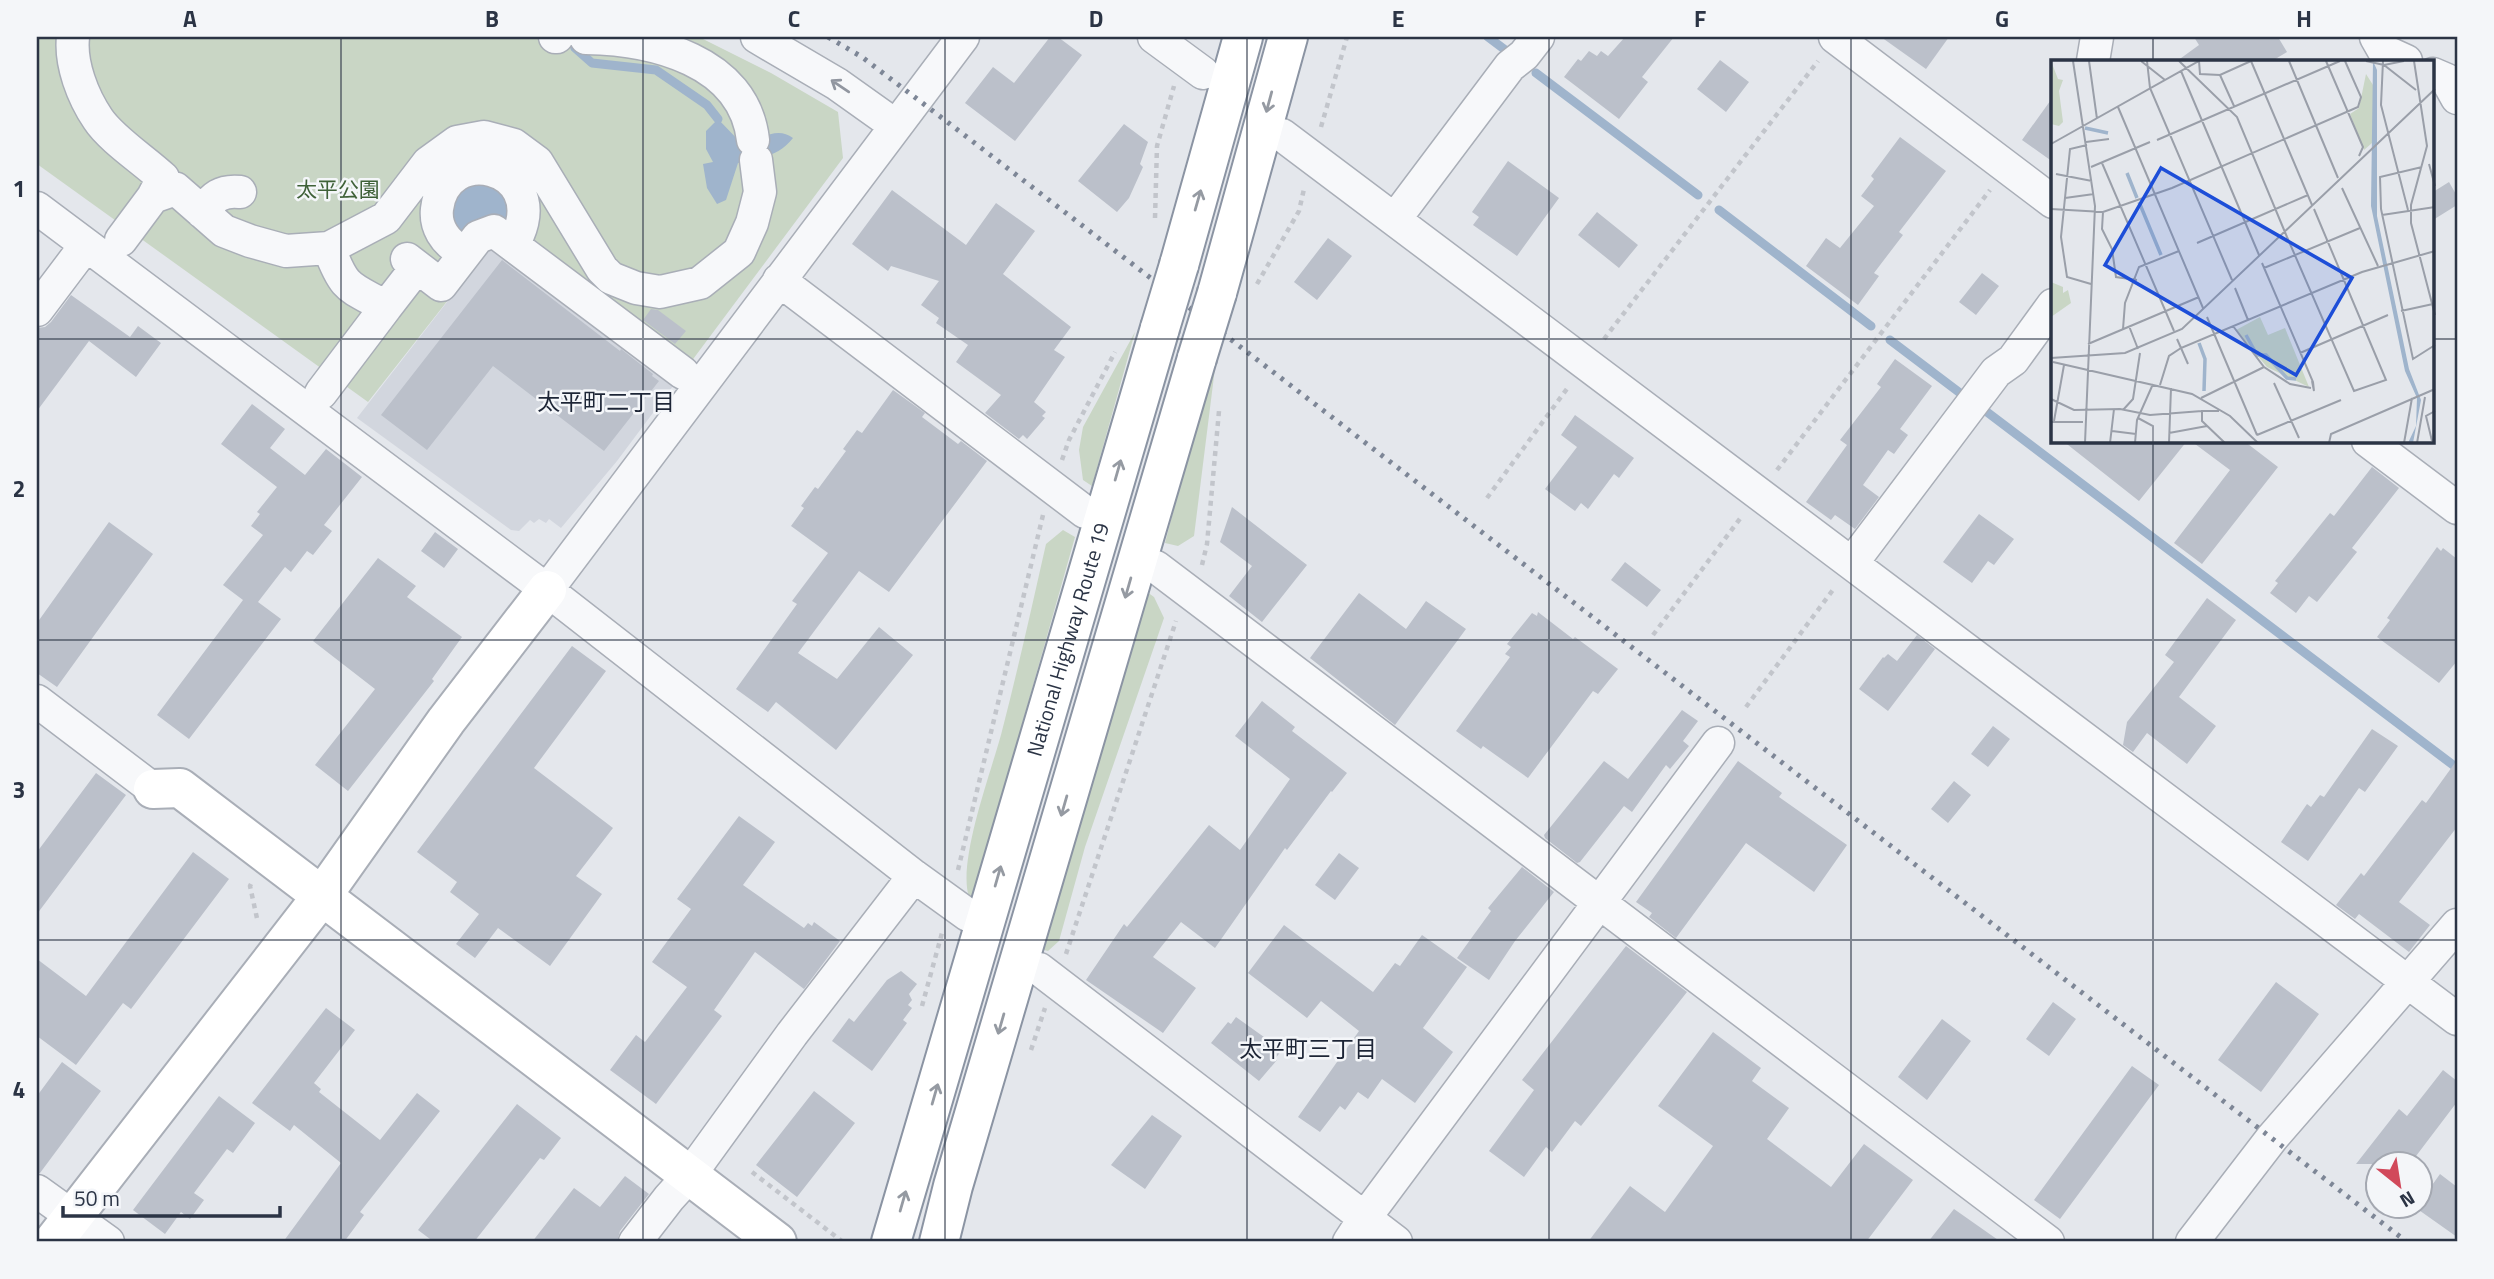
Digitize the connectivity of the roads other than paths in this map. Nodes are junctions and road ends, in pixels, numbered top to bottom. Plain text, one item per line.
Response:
1 (73, 37) edge
2 (757, 37) edge
3 (963, 37) edge
4 (1154, 37) edge
5 (1244, 37) edge
6 (1288, 37) edge
7 (1538, 37) edge
8 (1835, 37) edge
9 (2097, 37) edge
10 (2376, 37) edge
11 (586, 38) edge
12 (2093, 60) edge
13 (2404, 60) edge
14 (1193, 66) road end
15 (2434, 74) edge
16 (2457, 98) edge
17 (896, 125) junction
18 (1282, 135) dead end
19 (240, 192) dead end
20 (153, 197) junction
21 (2051, 200) edge
22 (37, 208) edge
23 (202, 212) junction
24 (1395, 219) junction
25 (517, 235) dead end
26 (121, 240) dead end
27 (86, 245) junction
28 (329, 248) junction
29 (459, 250) dead end
30 (611, 278) junction
31 (779, 280) junction
32 (593, 304) junction
33 (386, 307) junction
34 (2051, 308) edge
35 (37, 310) edge
36 (683, 373) dead end
37 (321, 393) dead end
38 (2371, 443) edge
39 (2457, 508) edge
40 (1084, 512) dead end
41 (1852, 563) junction
42 (1156, 567) dead end
43 (547, 590) junction
44 (37, 701) edge
45 (1718, 743) dead end
46 (153, 789) joint
47 (914, 876) junction
48 (322, 896) junction
49 (1598, 903) junction
50 (960, 909) road end
51 (2457, 925) edge
52 (1048, 976) road end
53 (2409, 981) junction
54 (2457, 1019) edge
55 (689, 1176) junction
56 (37, 1191) edge
57 (63, 1230) edge
58 (1357, 1230) edge
59 (108, 1242) edge
60 (635, 1242) edge
61 (777, 1242) edge
62 (891, 1242) edge
63 (939, 1242) edge
64 (1396, 1242) edge
65 (2048, 1242) edge
66 (2192, 1242) edge

1 - 20 street
17 -> 2 street
3 - 17 street
4 - 14 street
62 -> 5 main road, National Highway Route 19, bridge
6 -> 63 main road, National Highway Route 19, bridge
7 - 24 street
8 - 21 street
9 - 12 street
10 - 13 street
11 - 30 street
15 - 16 street
17 - 31 street
18 - 24 street
19 - 23 street
20 - 23 street
20 - 26 street
22 - 27 street
23 - 28 street
24 - 41 street
25 - 29 street
27 - 35 street
27 - 43 street
28 - 30 street
28 - 33 street
30 - 32 street
31 - 40 street
31 - 43 street
32 - 33 street
32 - 36 street
33 - 37 street
34 - 41 street
38 - 39 street
41 - 53 street
42 - 49 street
43 - 47 street
43 - 48 main road
44 - 46 street
45 - 49 street
46 - 48 main road
47 - 50 street
47 - 55 street
48 - 55 main road
48 - 57 main road
49 - 58 street
49 - 65 street
51 - 53 street
52 - 58 street
53 - 54 street
53 - 66 street
55 - 60 street
55 - 61 main road
56 - 57 street
57 - 59 street
58 - 64 street

